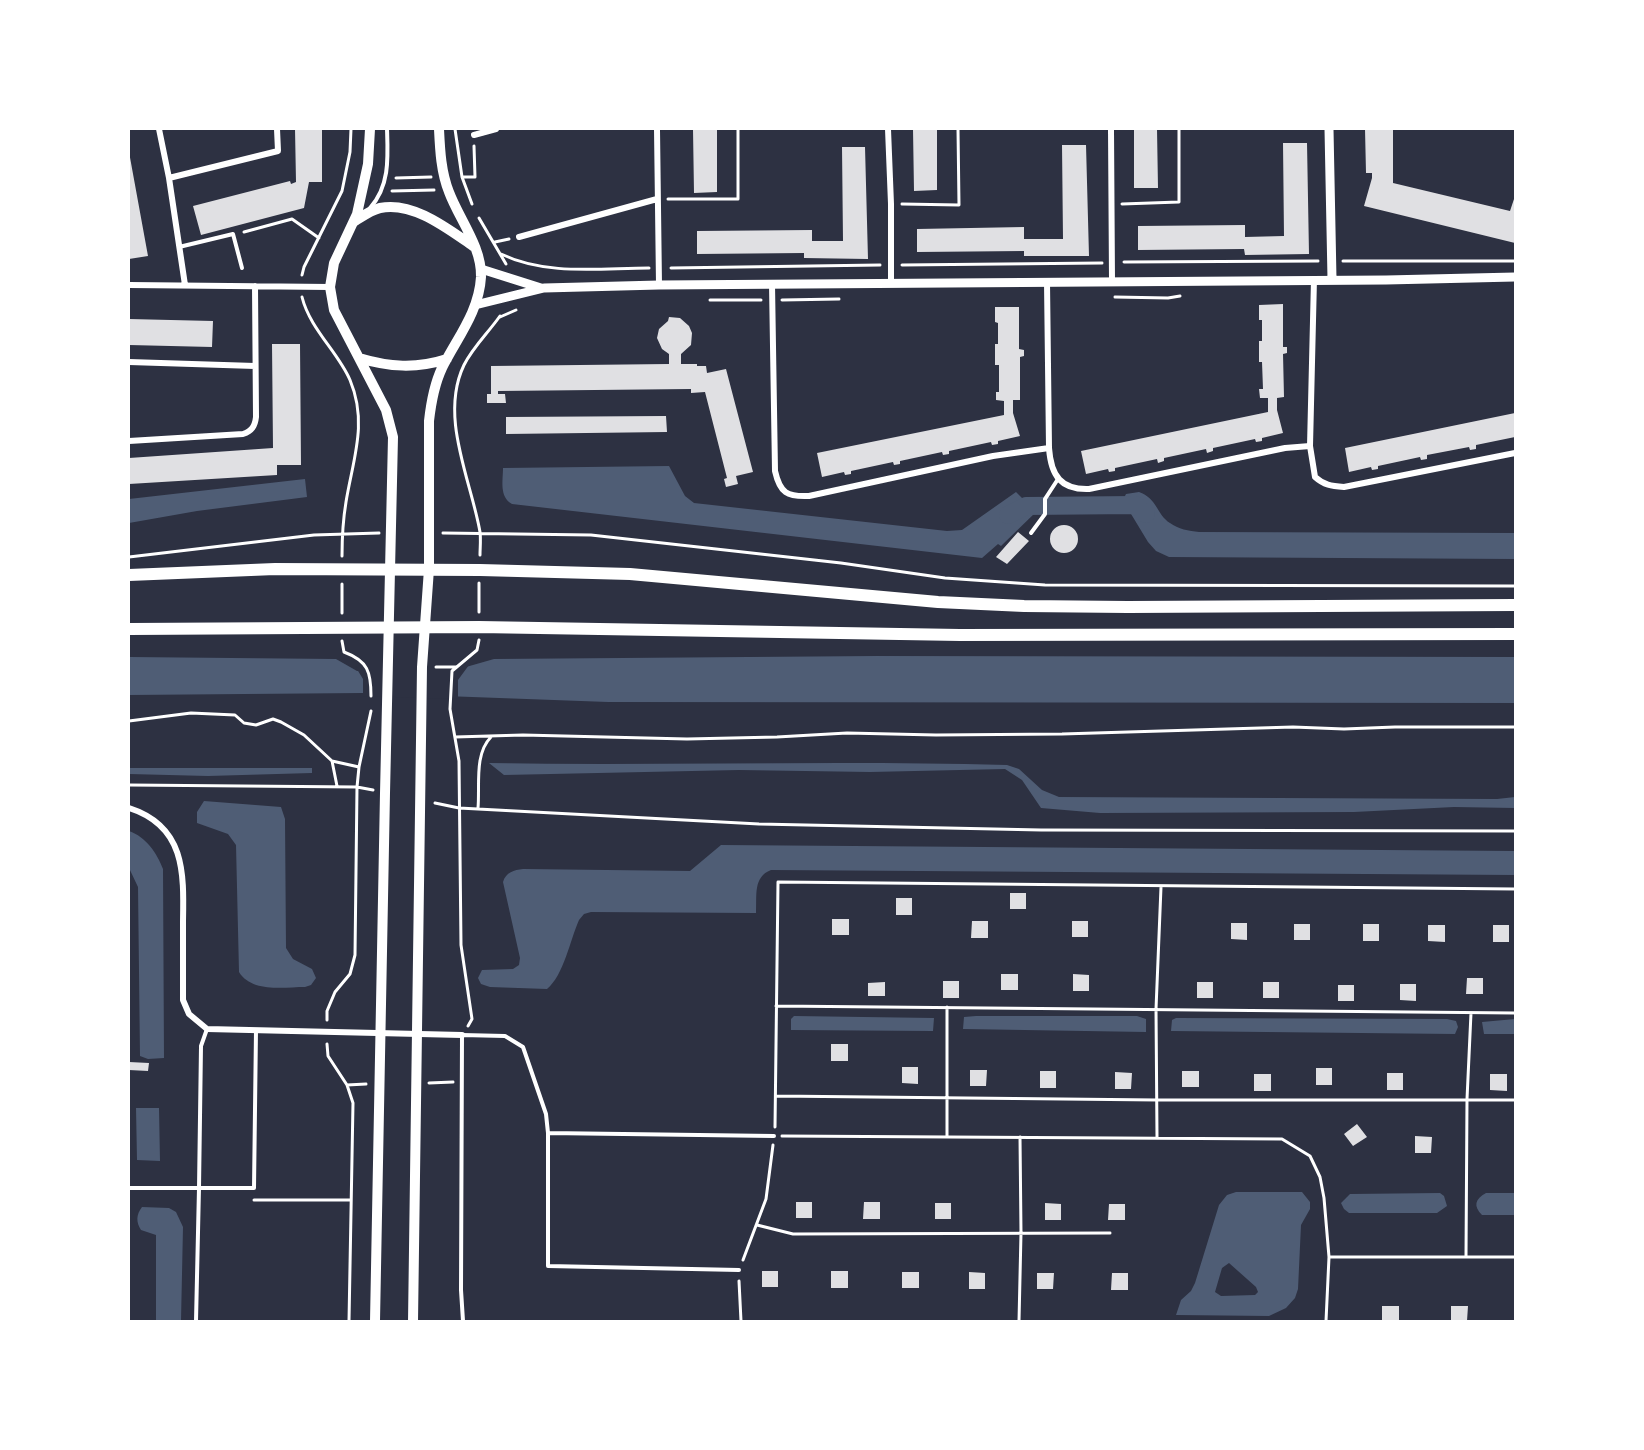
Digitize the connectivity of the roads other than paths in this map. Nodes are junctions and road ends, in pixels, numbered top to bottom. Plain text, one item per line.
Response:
1 (159, 129) edge
2 (278, 129) edge
3 (370, 129) edge
4 (387, 129) edge
5 (496, 129) edge
6 (657, 129) edge
7 (888, 129) edge
8 (1111, 129) edge
9 (1329, 129) edge
10 (438, 132) edge
11 (474, 135) road end
12 (170, 178) junction
13 (657, 198) junction
14 (355, 221) junction
15 (519, 237) dead end
16 (179, 247) junction
17 (475, 247) junction
18 (242, 268) dead end
19 (481, 269) junction
20 (1515, 277) edge
21 (1314, 279) junction
22 (1332, 279) junction
23 (1047, 282) junction
24 (1112, 282) junction
25 (891, 283) junction
26 (772, 284) junction
27 (129, 285) edge
28 (185, 285) junction
29 (659, 285) junction
30 (255, 286) junction
31 (330, 287) junction
32 (544, 288) junction
33 (476, 305) junction
34 (358, 358) junction
35 (447, 358) junction
36 (129, 362) edge
37 (255, 366) junction
38 (129, 441) edge
39 (1310, 446) junction
40 (1049, 448) junction
41 (1515, 453) edge
42 (1058, 479) junction
43 (1031, 533) dead end
44 (391, 569) junction
45 (429, 569) junction
46 (129, 575) edge
47 (1515, 605) edge
48 (425, 627) junction
49 (389, 628) junction
50 (129, 629) edge
51 (1515, 634) edge
52 (129, 808) edge
53 (207, 1029) junction
54 (256, 1030) junction
55 (380, 1033) junction
56 (416, 1034) junction
57 (462, 1035) junction
58 (548, 1133) junction
59 (774, 1136) road end
60 (129, 1188) edge
61 (199, 1188) junction
62 (739, 1270) road end
63 (196, 1321) edge
64 (375, 1321) edge
65 (413, 1321) edge
66 (463, 1321) edge

1 - 12 street
2 - 12 street
3 - 14 main road
4 - 14 lane
5 - 11 street
6 - 13 street
7 - 25 street
8 - 24 street
9 - 22 street
10 - 17 main road
12 - 16 street
13 - 15 street
13 - 29 street
14 - 17 main road
14 - 31 main road
16 - 18 lane
16 - 28 street
17 - 19 main road
19 - 32 street
19 - 33 main road
20 - 22 street
21 - 22 street
21 - 24 street
21 - 39 street
23 - 24 street
23 - 25 street
23 - 40 street
25 - 26 street
26 - 29 street
26 - 40 street
27 - 28 street
28 - 30 street
29 - 32 street
30 - 31 street
30 - 37 street
31 - 34 main road
32 - 33 street
33 - 35 main road
34 - 35 main road
34 - 44 main road
35 - 45 main road
36 - 37 street
37 - 38 street
39 - 41 street
39 - 42 street
40 - 42 street
42 - 43 lane
44 - 45 main road
44 - 46 main road
44 - 49 main road
45 - 47 main road
45 - 48 main road
48 - 49 main road
48 - 51 main road
48 - 56 main road
49 - 50 main road
49 - 55 main road
52 - 53 street
53 - 54 street
53 - 61 lane
54 - 55 street
54 - 61 lane
55 - 56 street
55 - 64 main road
56 - 57 street
56 - 65 main road
57 - 58 lane
57 - 66 lane
58 - 59 lane
58 - 62 lane
60 - 61 lane
61 - 63 lane

